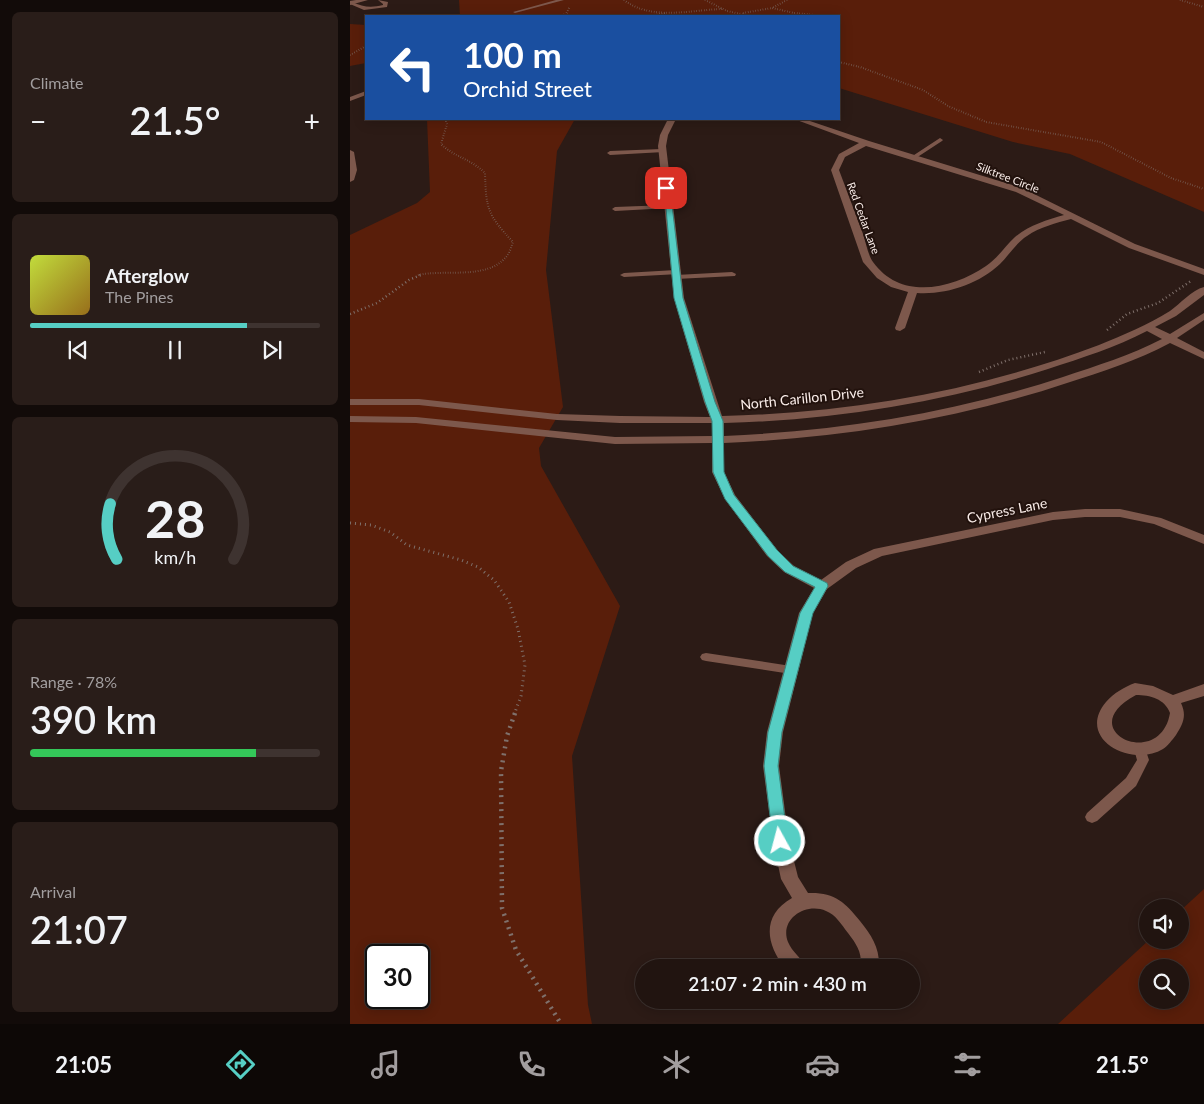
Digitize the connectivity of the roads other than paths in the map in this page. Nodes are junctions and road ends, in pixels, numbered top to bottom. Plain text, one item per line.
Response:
1 (365, 0) edge
2 (380, 0) edge
3 (562, 0) edge
4 (351, 3) edge
5 (516, 12) dead end
6 (365, 93) edge
7 (350, 99) edge
8 (672, 120) edge
9 (801, 120) edge
10 (940, 140) dead end
11 (866, 143) junction
12 (662, 150) junction
13 (350, 152) edge
14 (610, 153) dead end
15 (914, 157) junction
16 (350, 180) edge
17 (668, 206) junction
18 (615, 209) dead end
19 (1070, 216) junction
20 (1204, 272) edge
21 (676, 274) junction
22 (732, 274) dead end
23 (624, 275) dead end
24 (1204, 290) edge
25 (913, 291) junction
26 (1204, 316) edge
27 (1147, 327) junction
28 (900, 328) dead end
29 (1170, 339) junction
30 (1204, 356) edge
31 (350, 402) edge
32 (350, 419) edge
33 (718, 421) junction
34 (718, 440) junction
35 (1204, 540) edge
36 (822, 586) junction
37 (706, 657) dead end
38 (791, 670) junction
39 (1204, 690) edge
40 (1171, 701) junction
41 (1140, 749) junction
42 (1092, 817) dead end
43 (803, 901) junction
44 (789, 959) edge
45 (871, 959) edge

1 - 4 street
2 - 4 lane
3 - 5 lane
6 - 7 street
8 - 12 street
9 - 11 street, Silktree Circle
10 - 15 lane
11 - 15 street, Silktree Circle
11 - 25 street, Red Cedar Lane
12 - 14 lane
12 - 17 street
13 - 16 street
15 - 19 street, Silktree Circle
17 - 18 lane
17 - 21 street
19 - 20 street, Silktree Circle
19 - 25 street, Red Cedar Lane
21 - 22 lane
21 - 23 lane
21 - 33 street
24 - 27 street, North Carillon Drive
25 - 28 street
26 - 29 street
27 - 29 street
27 - 33 street, North Carillon Drive
29 - 30 street
29 - 34 street
31 - 33 street, North Carillon Drive
32 - 34 street
33 - 34 street
34 - 36 street
35 - 36 street, Cypress Lane
36 - 38 street
37 - 38 lane
38 - 43 street
39 - 40 street
40 - 41 street
40 - 41 street
41 - 42 lane
43 - 44 street
43 - 45 street

